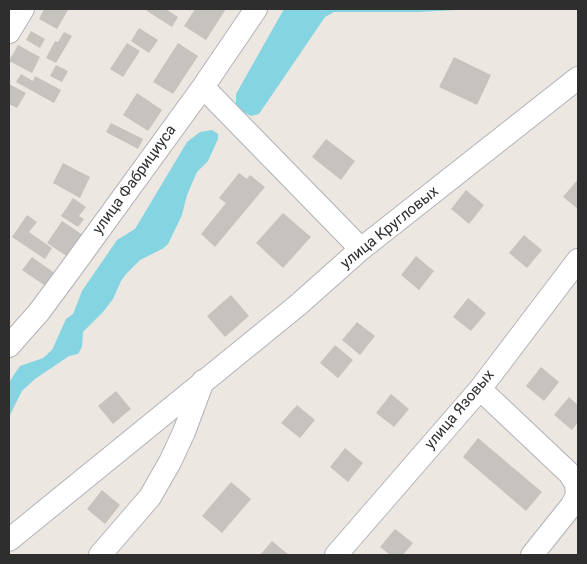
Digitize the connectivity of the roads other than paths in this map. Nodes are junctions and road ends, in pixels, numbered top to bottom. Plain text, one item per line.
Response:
1 (256, 9) edge
2 (576, 85) edge
3 (203, 87) junction
4 (362, 249) junction
5 (578, 260) edge
6 (9, 346) edge
7 (203, 381) junction
8 (480, 388) junction
9 (9, 540) edge
10 (100, 555) edge
11 (336, 555) edge
12 (532, 555) edge

1 - 3 street, улица Фабрициуса
2 - 4 street, улица Кругловых
3 - 4 street
3 - 6 street, улица Фабрициуса
4 - 7 street, улица Кругловых
5 - 8 street, улица Язовых
7 - 9 street, улица Кругловых
7 - 10 street
8 - 11 street, улица Язовых
8 - 12 street

